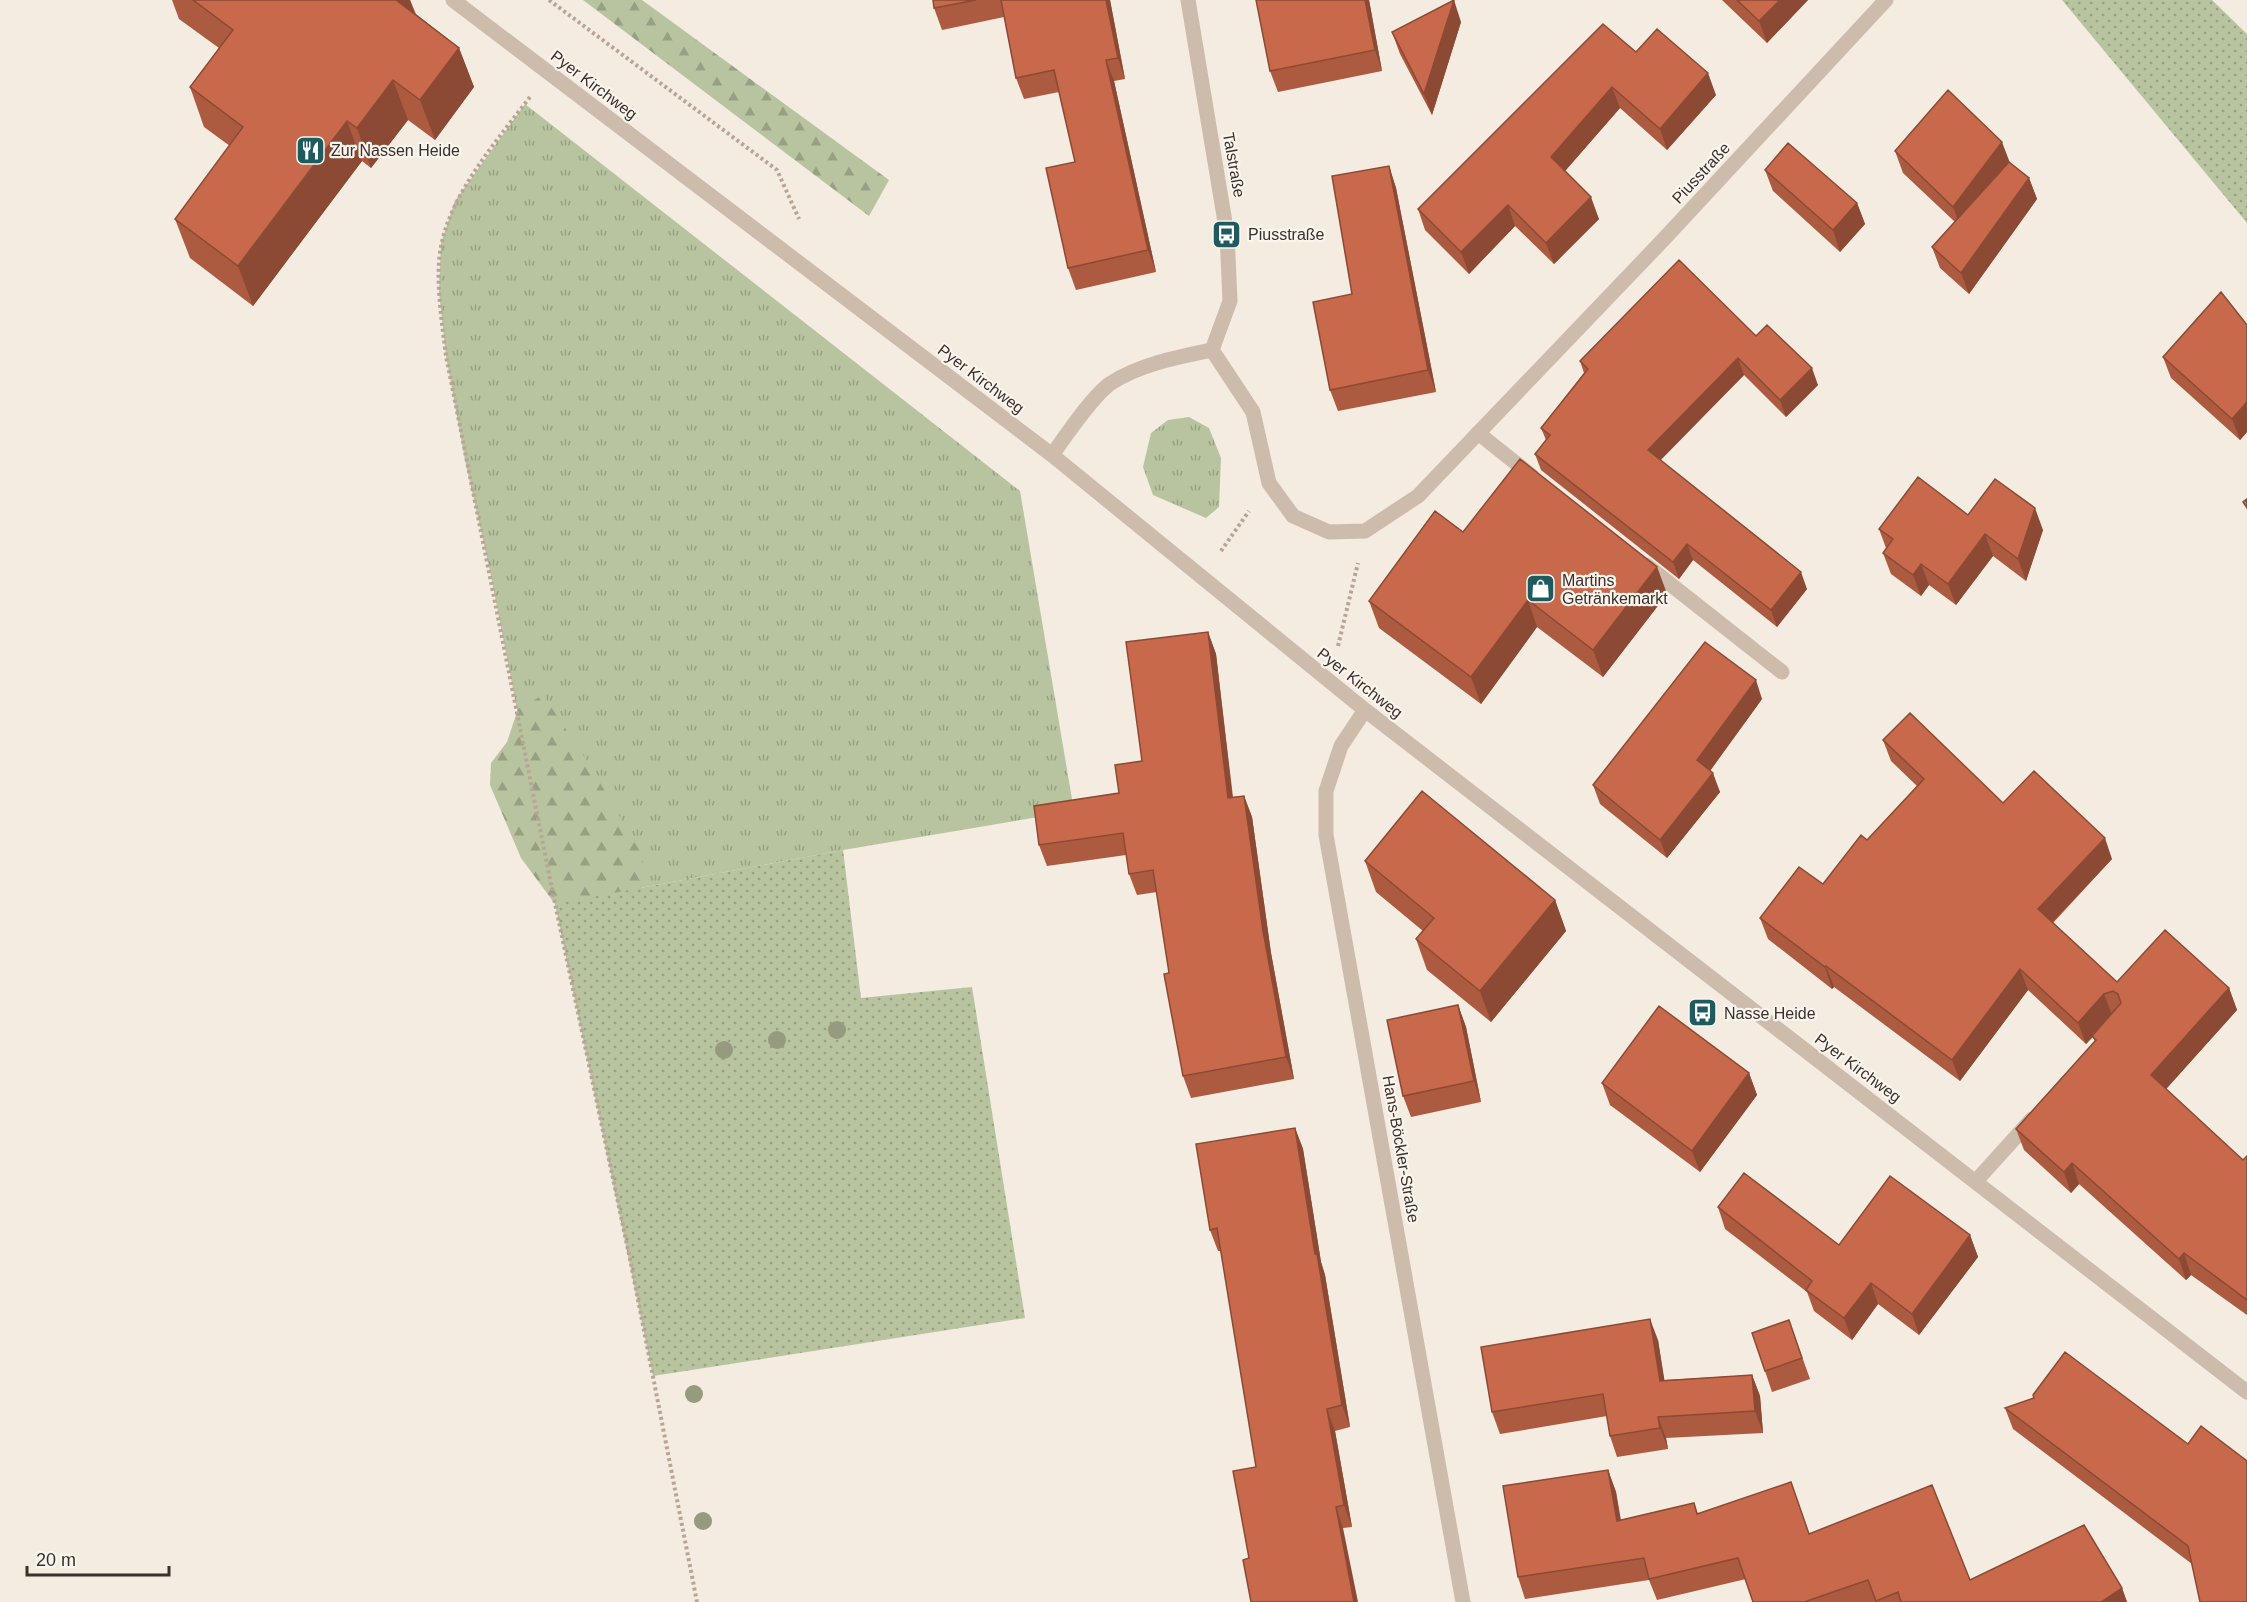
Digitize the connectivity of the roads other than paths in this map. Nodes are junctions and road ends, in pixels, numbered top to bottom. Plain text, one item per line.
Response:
1 (453, 0) edge
2 (1188, 0) edge
3 (1886, 0) edge
4 (1212, 350) junction
5 (1478, 433) junction
6 (1052, 455) junction
7 (1541, 482) edge
8 (1634, 555) edge
9 (1782, 672) dead end
10 (1365, 710) junction
11 (2039, 1111) edge
12 (1976, 1181) junction
13 (2247, 1392) edge
14 (1463, 1602) edge

1 - 6 street, Pyer Kirchweg
2 - 4 street, Talstraße
3 - 5 street, Piusstraße
4 - 5 street, Piusstraße
4 - 6 street
5 - 7 street
6 - 10 street, Pyer Kirchweg
8 - 9 street
10 - 12 street, Pyer Kirchweg
10 - 14 street, Hans-Böckler-Straße
11 - 12 street
12 - 13 street, Pyer Kirchweg

